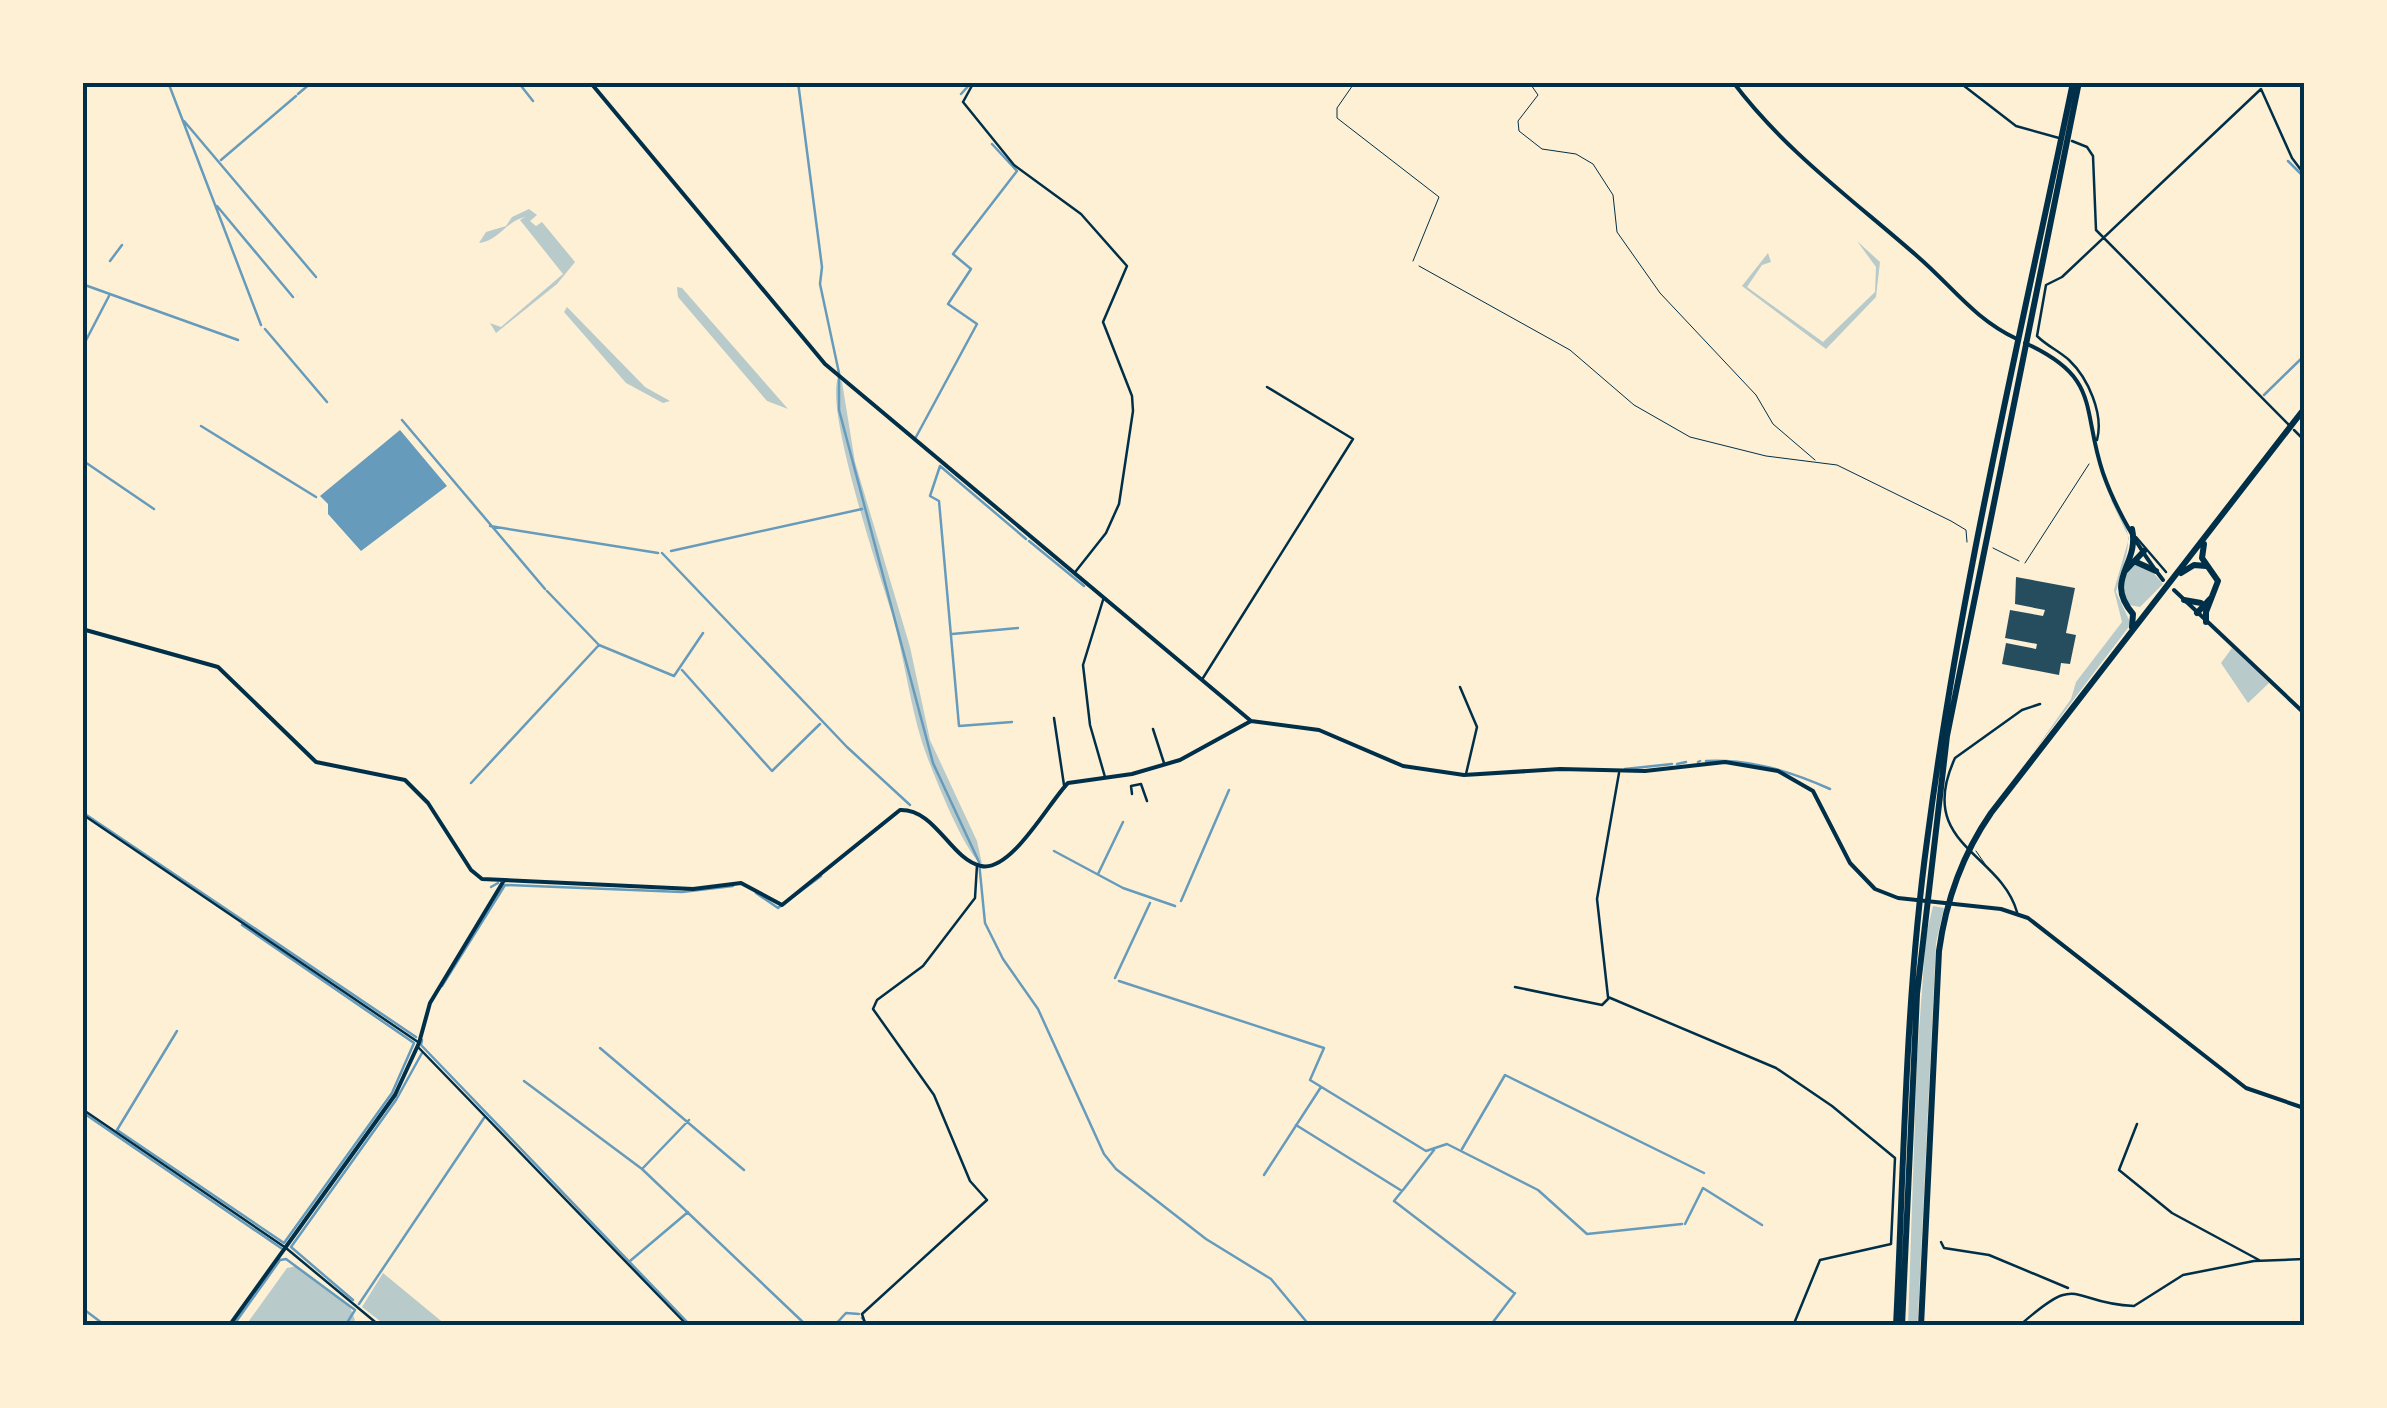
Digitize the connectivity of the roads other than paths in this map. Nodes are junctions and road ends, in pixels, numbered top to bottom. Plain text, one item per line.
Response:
1 (590, 82) edge
2 (974, 82) edge
3 (1355, 82) edge
4 (1732, 82) edge
5 (1960, 82) edge
6 (2076, 82) edge
7 (2304, 174) edge
8 (2102, 238) junction
9 (1413, 261) road end
10 (1267, 387) dead end
11 (2304, 409) edge
12 (2304, 440) edge
13 (2096, 442) junction
14 (2132, 528) junction
15 (2208, 534) junction
16 (2136, 537) junction
17 (2144, 550) junction
18 (2132, 559) junction
19 (2207, 566) junction
20 (2156, 571) junction
21 (2166, 572) dead end
22 (2178, 573) junction
23 (1074, 574) junction
24 (2164, 580) dead end
25 (2174, 590) dead end
26 (2159, 597) junction
27 (1104, 598) junction
28 (2184, 600) junction
29 (2205, 604) junction
30 (2127, 607) junction
31 (2197, 613) junction
32 (2206, 622) junction
33 (82, 629) edge
34 (2128, 637) junction
35 (1202, 679) junction
36 (1460, 687) dead end
37 (2040, 704) dead end
38 (2304, 714) edge
39 (1054, 718) dead end
40 (1251, 722) junction
41 (1154, 729) dead end
42 (1164, 764) junction
43 (1619, 772) junction
44 (1132, 774) junction
45 (1466, 775) junction
46 (1105, 778) junction
47 (1134, 785) junction
48 (1064, 786) junction
49 (1132, 794) dead end
50 (1147, 801) dead end
51 (82, 814) edge
52 (1976, 851) dead end
53 (979, 866) junction
54 (1992, 875) junction
55 (504, 882) junction
56 (2018, 912) junction
57 (1515, 987) dead end
58 (1608, 997) junction
59 (418, 1045) junction
60 (2304, 1108) edge
61 (82, 1109) edge
62 (2137, 1124) dead end
63 (1941, 1242) dead end
64 (286, 1248) junction
65 (281, 1255) junction
66 (2304, 1259) edge
67 (299, 1260) junction
68 (2259, 1261) junction
69 (2074, 1290) junction
70 (230, 1326) edge
71 (380, 1326) edge
72 (688, 1326) edge
73 (866, 1326) edge
74 (1793, 1326) edge
75 (1899, 1326) edge
76 (1921, 1326) edge
77 (2018, 1326) edge

1 - 23 street
2 - 23 street
3 - 9 lane
4 - 13 street
5 - 8 street
6 - 75 highway
7 - 8 street
8 - 12 street
8 - 13 street
10 - 35 street
11 - 15 highway
13 - 14 street
14 - 16 street
14 - 18 highway
15 - 19 highway
15 - 22 highway
16 - 17 street
16 - 21 street
17 - 18 highway
17 - 20 street
18 - 20 highway
18 - 30 highway
19 - 22 highway
19 - 29 highway
20 - 24 street
22 - 26 highway
23 - 27 street
25 - 28 street
26 - 30 highway
26 - 34 highway
27 - 35 street
27 - 46 street
28 - 29 highway
28 - 31 street
29 - 31 highway
29 - 32 highway
30 - 34 highway
31 - 32 street
32 - 38 street
33 - 55 street
34 - 76 highway
35 - 40 street
36 - 45 street
37 - 54 street
39 - 48 street
40 - 42 street
40 - 45 street
41 - 42 street
42 - 44 street
43 - 45 street
43 - 56 street
43 - 58 street
44 - 46 street
44 - 47 street
46 - 48 street
47 - 49 street
47 - 50 street
48 - 53 street
51 - 59 street
52 - 54 lane
53 - 55 street
53 - 73 street
54 - 56 street
55 - 59 street
56 - 60 street
57 - 58 street
58 - 74 street
59 - 64 street
59 - 72 street
61 - 64 street
62 - 68 street
63 - 69 street
64 - 65 street
64 - 67 street
65 - 67 street
65 - 70 street
66 - 68 street
67 - 71 street
68 - 69 street
69 - 77 street

